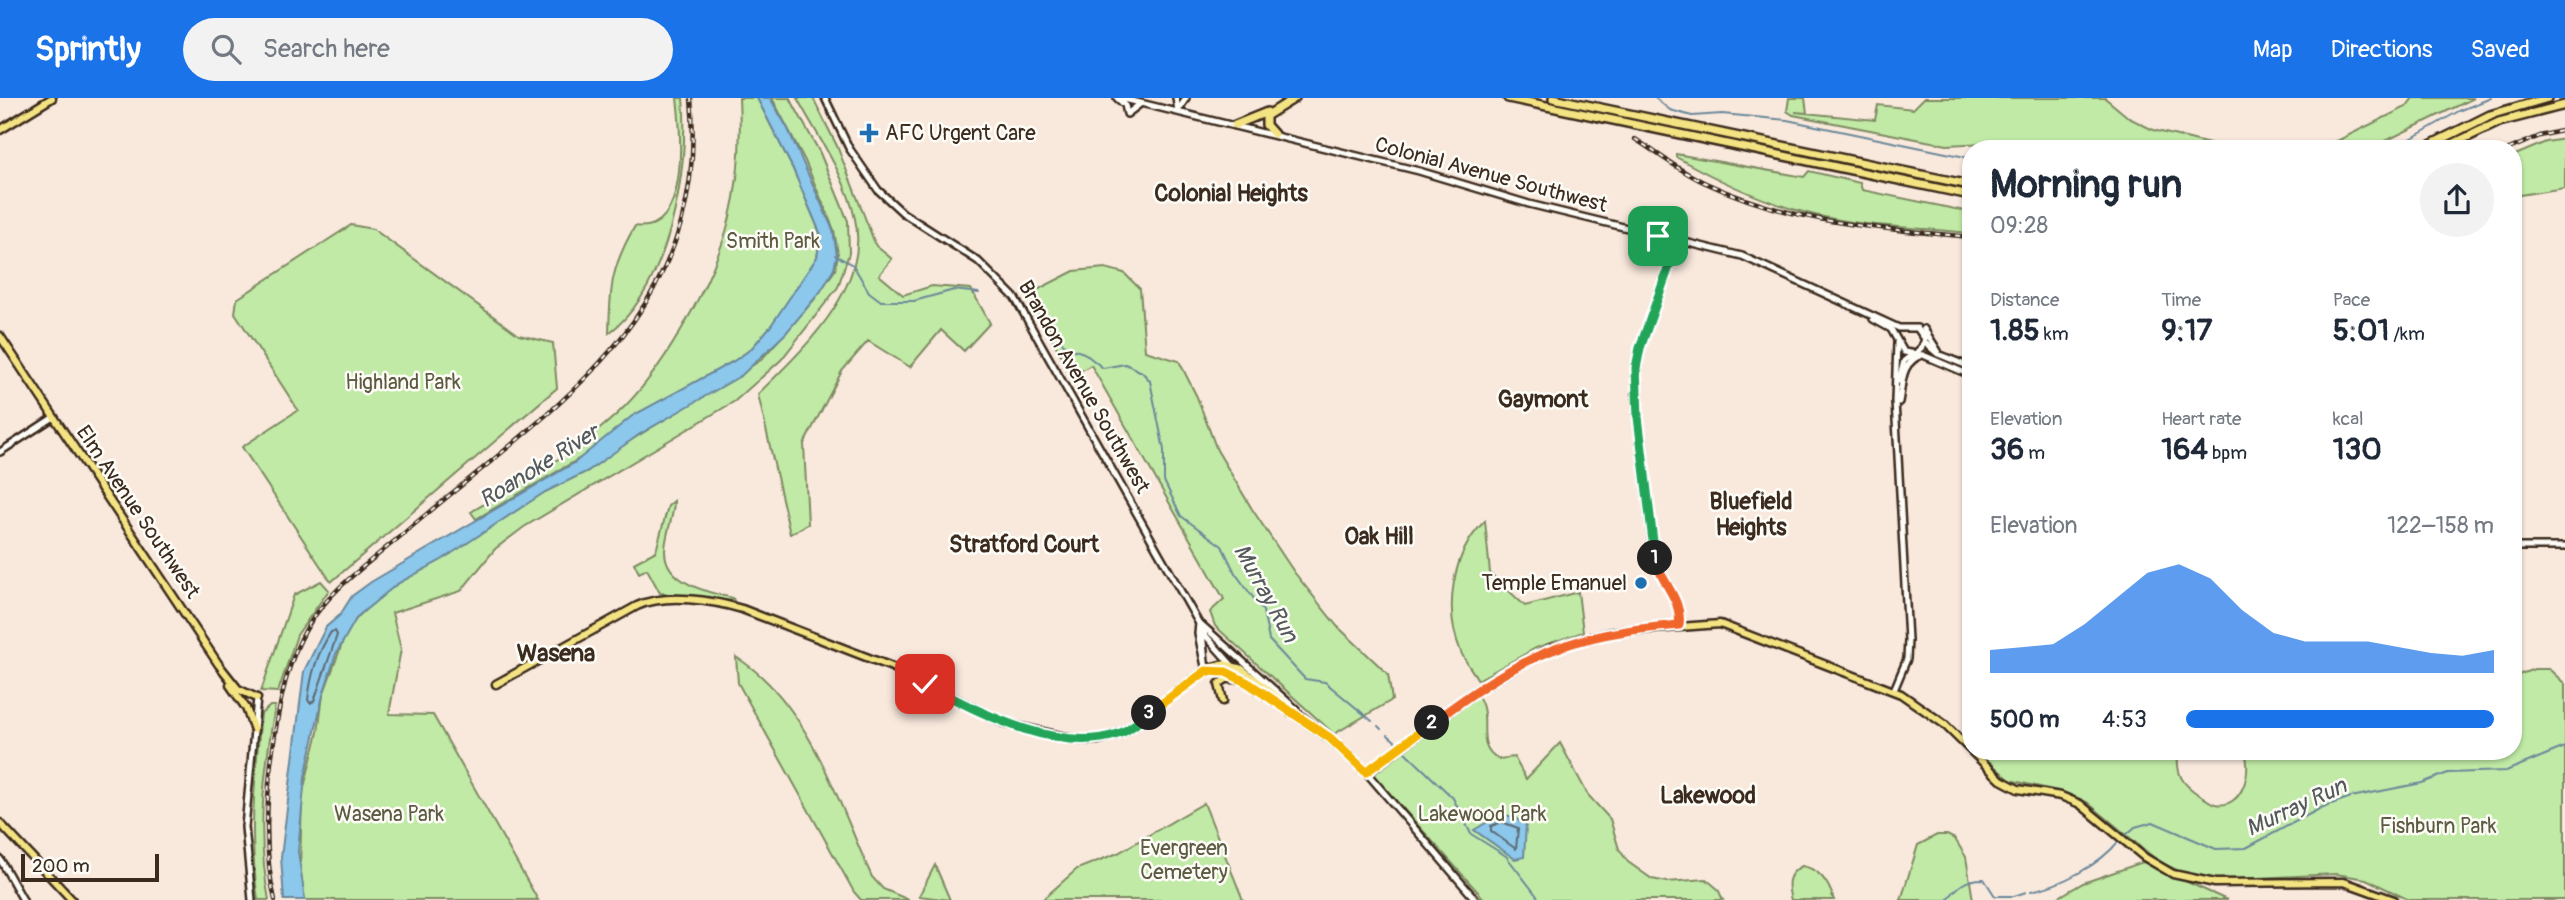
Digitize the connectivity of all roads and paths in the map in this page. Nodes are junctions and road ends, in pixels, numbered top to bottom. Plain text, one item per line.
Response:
1 (52, 98) edge
2 (1119, 98) edge
3 (1176, 98) edge
4 (1186, 98) edge
5 (1295, 98) edge
6 (1508, 98) edge
7 (1553, 98) edge
8 (2549, 98) edge
9 (824, 100) edge
10 (1141, 103) junction
11 (2565, 105) edge
12 (1277, 107) junction
13 (1178, 111) junction
14 (1235, 125) junction
15 (0, 130) edge
16 (1275, 134) junction
17 (2440, 140) edge
18 (2461, 140) edge
19 (1962, 183) edge
20 (1962, 193) edge
21 (1678, 241) junction
22 (1845, 305) junction
23 (1903, 328) junction
24 (1924, 329) dead end
25 (0, 336) edge
26 (1924, 342) junction
27 (1897, 343) junction
28 (1914, 353) junction
29 (1923, 355) junction
30 (1946, 357) junction
31 (1962, 364) edge
32 (1962, 372) edge
33 (1899, 402) junction
34 (1897, 411) junction
35 (54, 417) junction
36 (0, 452) edge
37 (2522, 547) edge
38 (2565, 547) edge
39 (1199, 623) junction
40 (1679, 625) junction
41 (1229, 664) junction
42 (219, 666) junction
43 (1206, 671) junction
44 (1241, 678) junction
45 (1248, 683) junction
46 (496, 684) dead end
47 (1894, 690) junction
48 (257, 698) joint
49 (1223, 701) dead end
50 (1307, 718) junction
51 (254, 730) junction
52 (1318, 730) junction
53 (1962, 742) edge
54 (1980, 760) edge
55 (1366, 772) junction
56 (0, 823) edge
57 (0, 859) edge
58 (23, 900) edge
59 (72, 900) edge
60 (253, 900) edge
61 (1476, 900) edge
62 (2395, 900) edge

1 - 15 main road
2 - 10 main road, Colonial Avenue Southwest
2 - 10 main road
3 - 13 main road
4 - 13 main road
5 - 12 highway
6 - 20 highway
7 - 19 highway
8 - 17 highway
9 - 39 main road, Brandon Avenue Southwest
10 - 13 main road, Colonial Avenue Southwest
11 - 18 highway
12 - 14 highway
12 - 16 highway
13 - 14 main road, Colonial Avenue Southwest
14 - 16 main road, Colonial Avenue Southwest
16 - 21 main road, Colonial Avenue Southwest
21 - 22 main road, Colonial Avenue Southwest
21 - 40 main road
22 - 23 main road, Colonial Avenue Southwest
22 - 27 main road, Colonial Avenue Southwest
23 - 26 main road
23 - 27 main road
24 - 30 main road
25 - 35 main road, Elm Avenue Southwest
26 - 28 main road
26 - 30 main road
27 - 28 main road
27 - 34 main road
28 - 29 main road
28 - 33 main road
29 - 32 main road
29 - 33 main road
30 - 31 main road
33 - 34 main road
34 - 47 main road
35 - 36 main road
35 - 42 main road, Elm Avenue Southwest
37 - 38 main road
39 - 41 main road, Brandon Avenue Southwest
39 - 43 main road
39 - 50 main road, Brandon Avenue Southwest
40 - 47 main road
40 - 55 main road
41 - 43 main road
41 - 45 main road, Brandon Avenue Southwest
41 - 50 main road, Brandon Avenue Southwest
42 - 48 main road, Elm Avenue Southwest
42 - 51 main road
43 - 44 main road
43 - 46 main road
44 - 45 main road
44 - 49 main road
45 - 52 main road, Brandon Avenue Southwest
47 - 53 main road
48 - 51 main road
50 - 52 main road, Brandon Avenue Southwest
51 - 60 main road
52 - 55 main road, Brandon Avenue Southwest
54 - 62 main road
55 - 61 main road, Brandon Avenue Southwest
56 - 59 main road
57 - 58 main road

